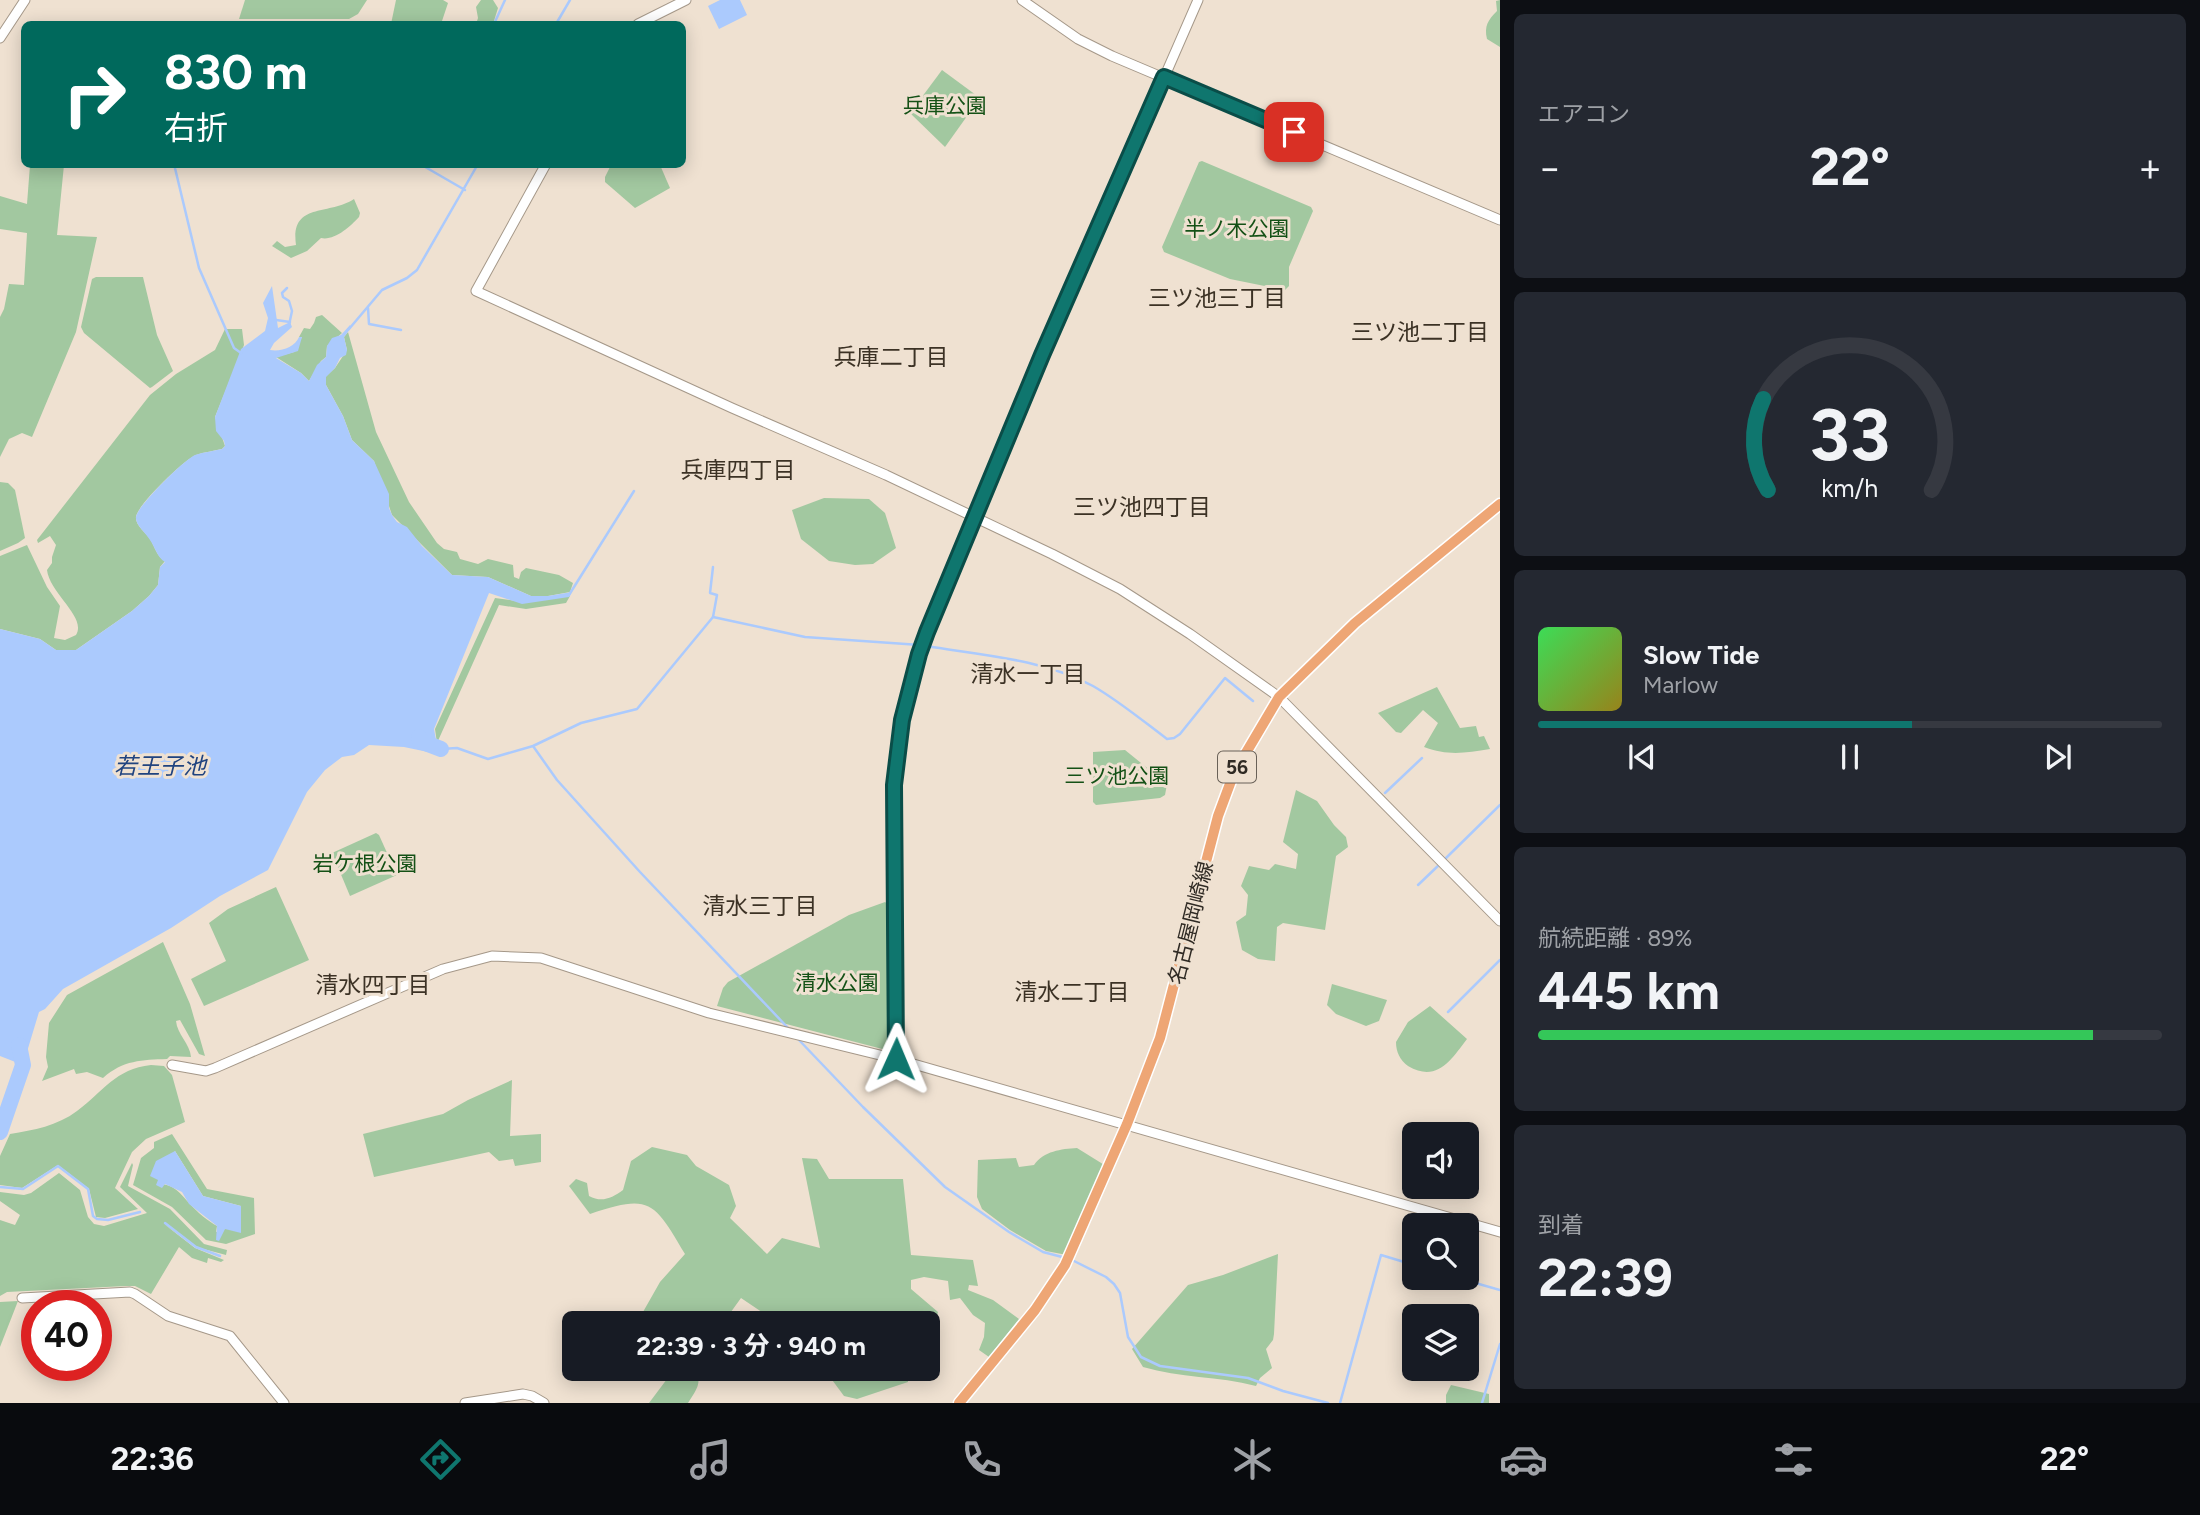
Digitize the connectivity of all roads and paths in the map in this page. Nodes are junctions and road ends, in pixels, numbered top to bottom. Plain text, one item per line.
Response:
1 (25, 0) edge
2 (686, 0) edge
3 (1022, 0) edge
4 (1198, 0) edge
5 (644, 21) edge
6 (0, 38) edge
7 (1164, 77) junction
8 (544, 168) edge
9 (1500, 220) edge
10 (1500, 504) edge
11 (976, 517) junction
12 (1279, 697) junction
13 (1500, 921) edge
14 (896, 1059) junction
15 (172, 1065) dead end
16 (1127, 1124) junction
17 (1500, 1232) edge
18 (112, 1293) edge
19 (284, 1403) edge
20 (465, 1403) edge
21 (544, 1403) edge
22 (959, 1403) edge

1 - 6 street
2 - 5 street
3 - 7 street
4 - 7 street
7 - 9 street
7 - 11 street
8 - 11 street
10 - 12 main road, 名古屋岡崎線 / 56
11 - 12 street
11 - 14 street
12 - 13 street
12 - 16 main road, 名古屋岡崎線 / 56
14 - 15 street
14 - 16 street
16 - 17 street
16 - 22 main road, 名古屋岡崎線 / 56
18 - 19 street
20 - 21 street

